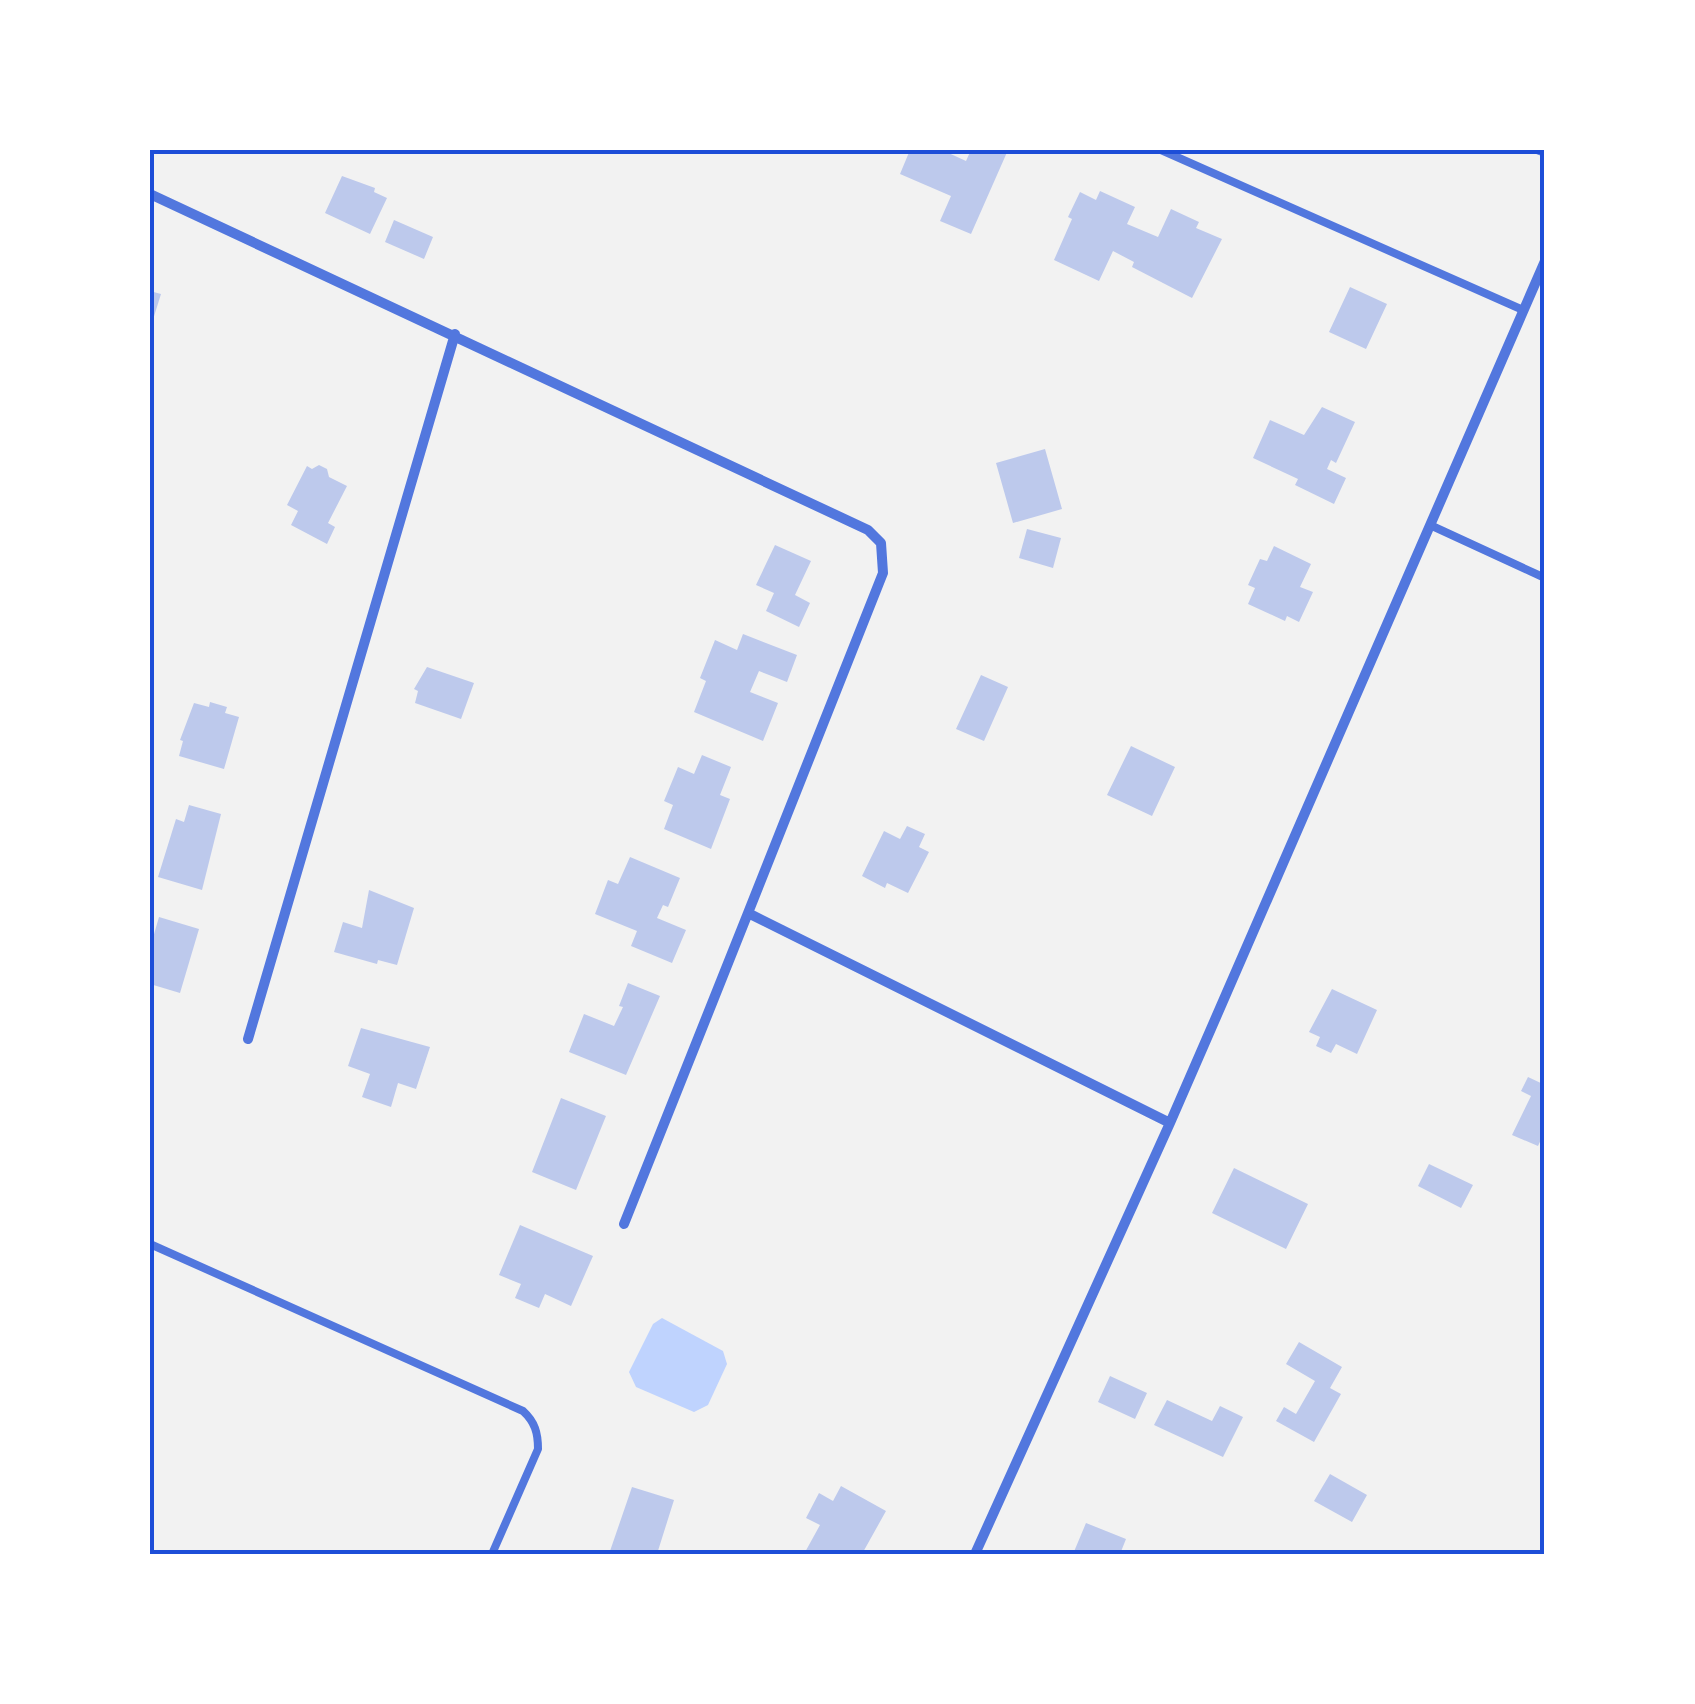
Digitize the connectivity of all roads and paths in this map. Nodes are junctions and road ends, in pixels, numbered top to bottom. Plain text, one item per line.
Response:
1 (1161, 150) edge
2 (1537, 150) edge
3 (1545, 153) edge
4 (150, 194) edge
5 (1545, 261) edge
6 (1523, 310) junction
7 (455, 334) junction
8 (1430, 526) junction
9 (1545, 578) edge
10 (748, 913) junction
11 (248, 1039) dead end
12 (1170, 1123) junction
13 (624, 1224) dead end
14 (150, 1244) edge
15 (492, 1554) edge
16 (975, 1554) edge

1 - 6 lane
2 - 3 lane
4 - 7 street
5 - 6 street
6 - 8 street
7 - 10 street
7 - 11 street
8 - 9 lane
8 - 12 street
10 - 12 street
10 - 13 street
12 - 16 street
14 - 15 lane

